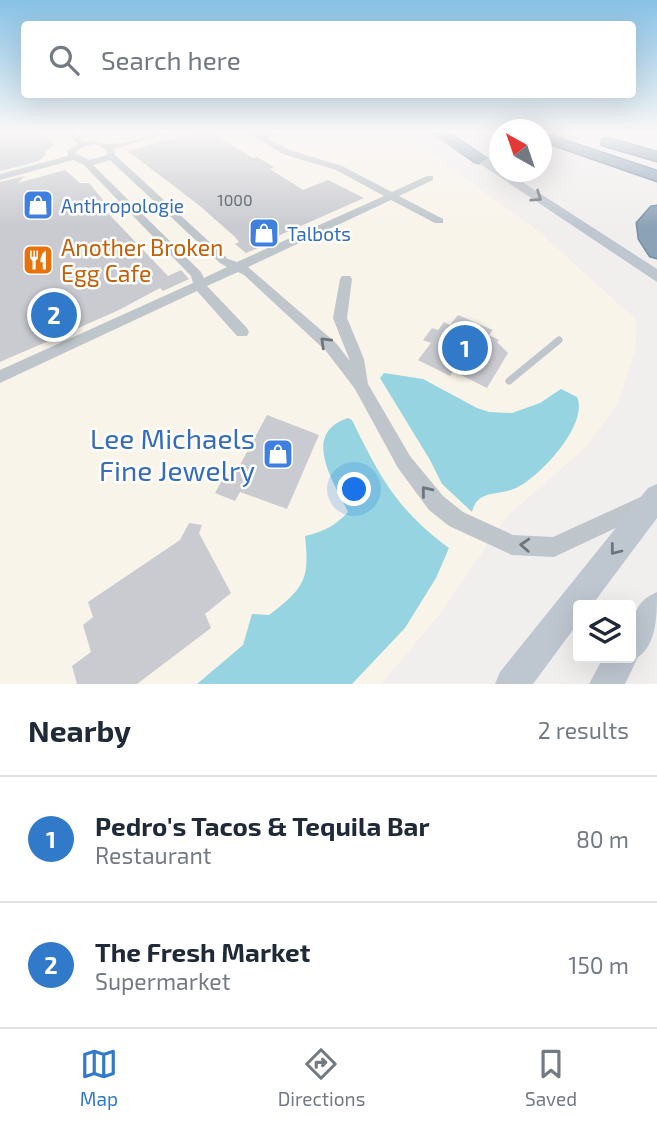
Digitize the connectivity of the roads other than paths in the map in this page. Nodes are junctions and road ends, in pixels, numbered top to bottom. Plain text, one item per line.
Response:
1 (56, 162) edge
2 (120, 162) edge
3 (320, 162) edge
4 (484, 162) edge
5 (615, 162) edge
6 (86, 163) edge
7 (657, 176) edge
8 (0, 177) edge
9 (430, 178) dead end
10 (391, 196) junction
11 (657, 211) edge
12 (439, 221) dead end
13 (657, 252) edge
14 (238, 268) junction
15 (657, 277) edge
16 (346, 279) dead end
17 (200, 286) junction
18 (242, 332) dead end
19 (559, 340) dead end
20 (0, 377) edge
21 (509, 381) dead end
22 (360, 385) junction
23 (656, 498) edge
24 (657, 607) edge
25 (636, 637) edge
26 (619, 663) edge
27 (512, 684) edge
28 (606, 684) edge

1 - 8 street
2 - 14 street
3 - 10 street
4 -> 15 main road
5 - 7 highway
6 - 17 street
9 - 10 street
10 - 12 street
10 - 14 street
11 - 13 highway
14 - 17 street
22 -> 14 street
16 - 22 street
17 - 18 street
17 - 20 street
19 - 21 lane
23 -> 22 street
23 -> 27 street
24 - 25 street
26 - 28 street

